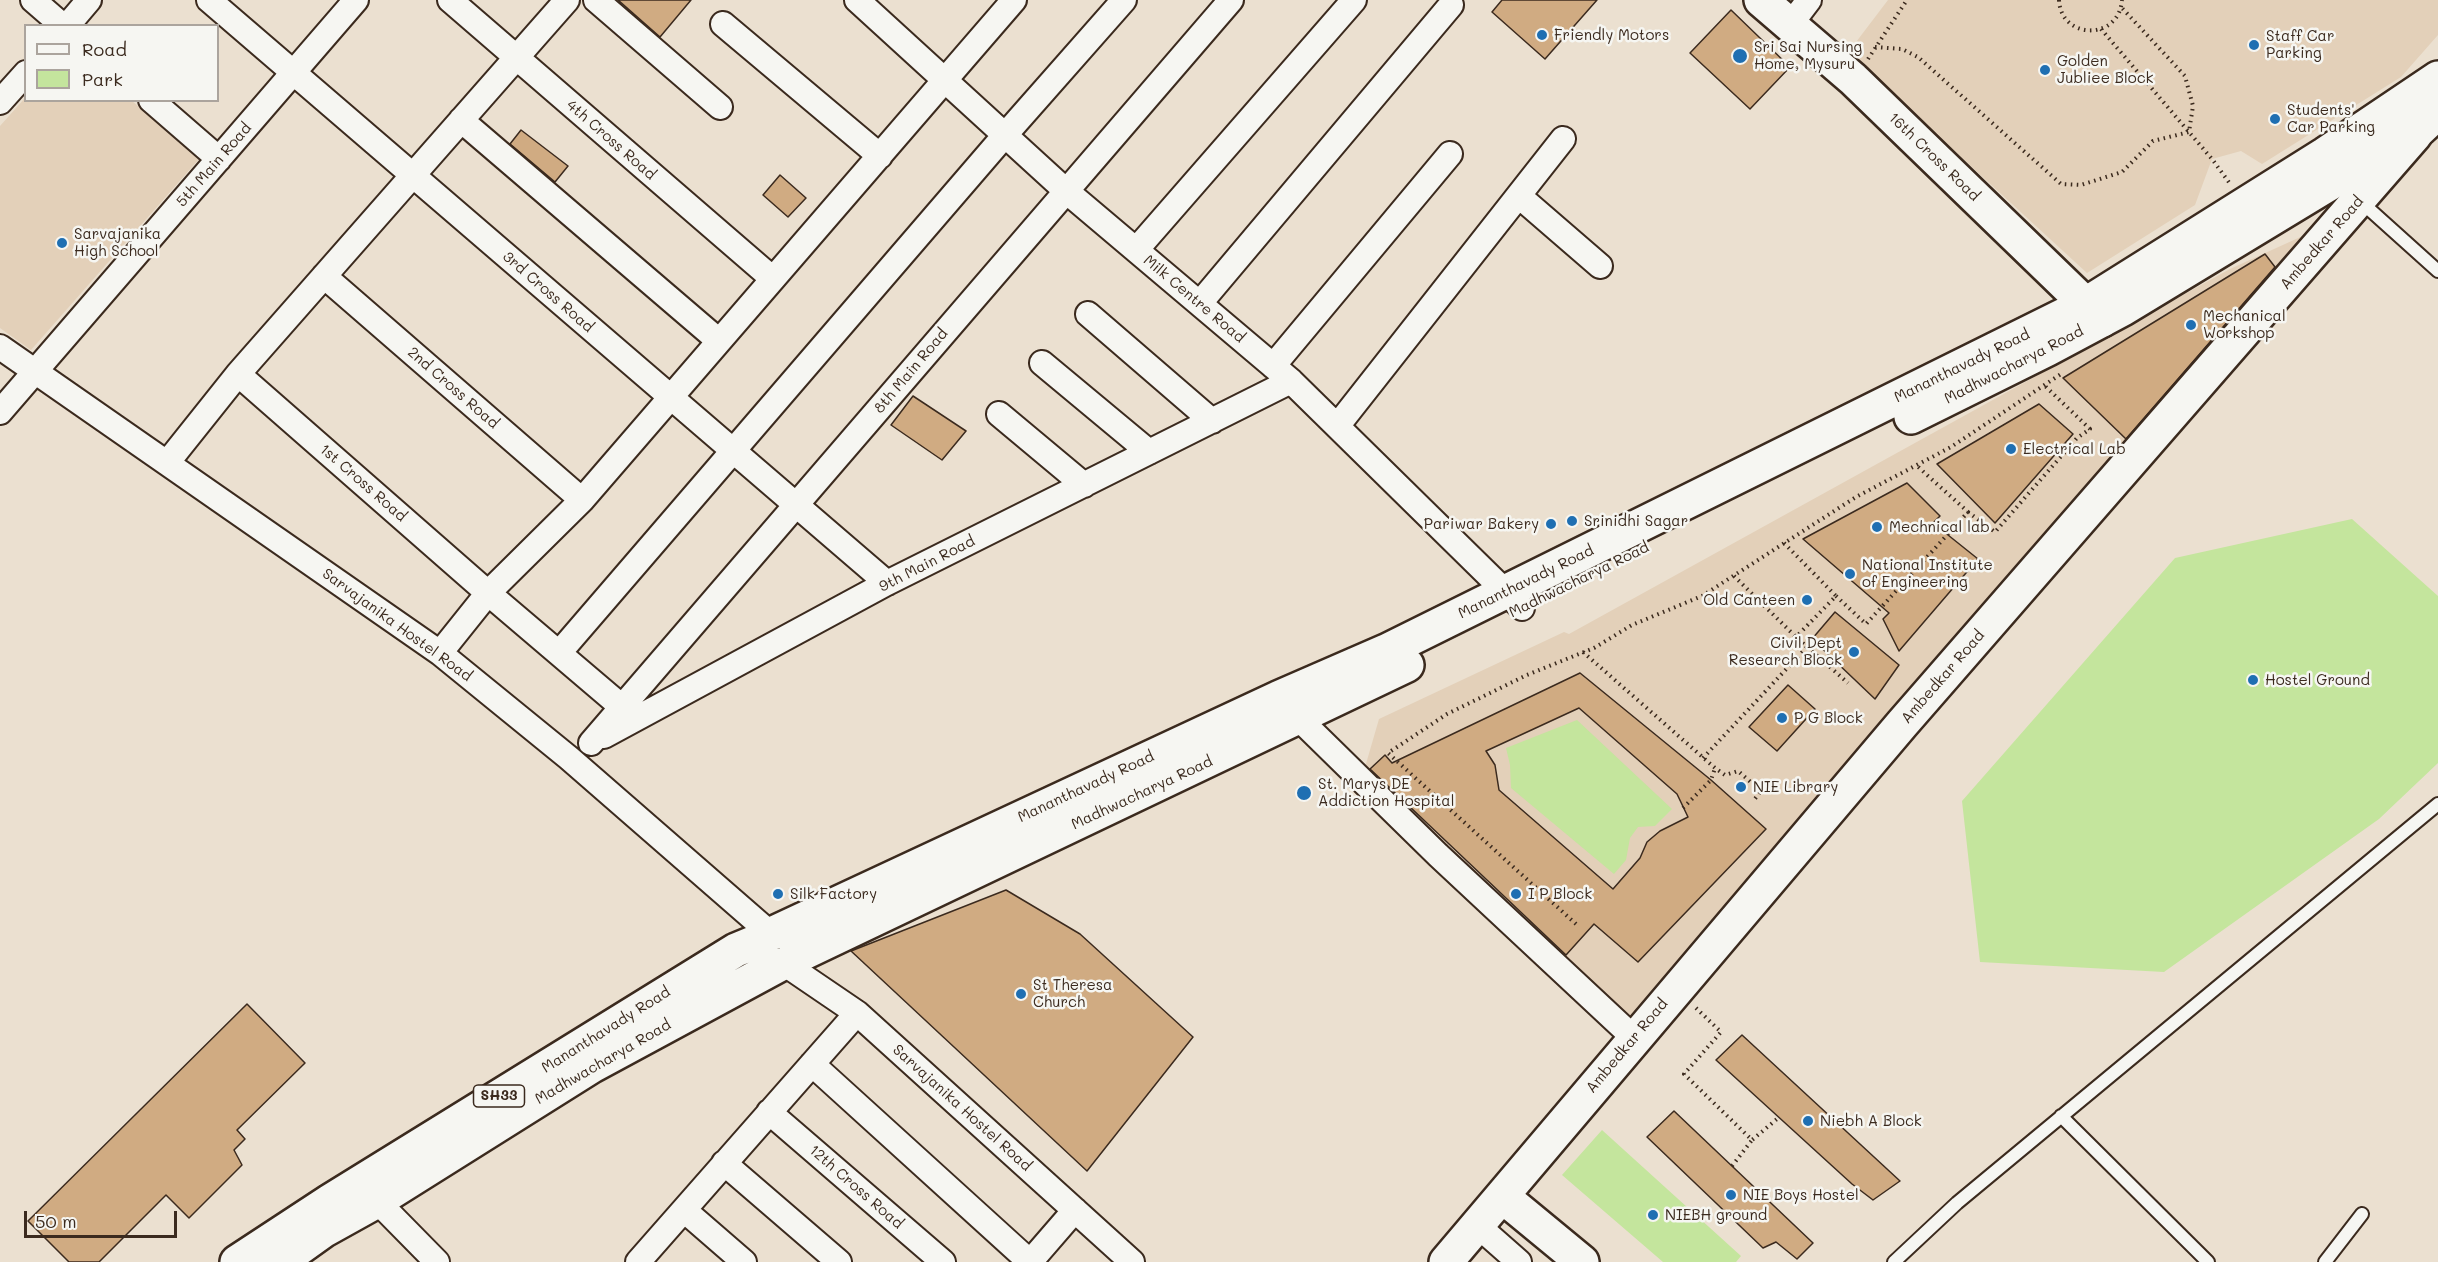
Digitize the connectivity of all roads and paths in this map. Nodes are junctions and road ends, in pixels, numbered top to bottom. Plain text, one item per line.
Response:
1 (33, 0) edge
2 (89, 0) edge
3 (209, 0) edge
4 (356, 0) edge
5 (450, 0) edge
6 (567, 0) edge
7 (596, 0) edge
8 (857, 0) edge
9 (1014, 0) edge
10 (1124, 0) edge
11 (1231, 0) edge
12 (1354, 0) edge
13 (1761, 0) edge
14 (1907, 0) edge
15 (2059, 0) edge
16 (2122, 0) edge
17 (1451, 5) dead end
18 (2122, 8) junction
19 (1800, 13) edge
20 (63, 24) edge
21 (67, 24) edge
22 (723, 24) dead end
23 (2101, 29) junction
24 (1875, 47) junction
25 (516, 57) junction
26 (1863, 67) dead end
27 (293, 73) junction
28 (24, 75) edge
29 (2438, 78) edge
30 (945, 80) junction
31 (2438, 92) edge
32 (0, 102) edge
33 (153, 102) edge
34 (720, 106) dead end
35 (461, 120) junction
36 (2429, 121) edge
37 (2189, 132) junction
38 (1005, 135) junction
39 (1563, 139) dead end
40 (1450, 154) dead end
41 (880, 156) junction
42 (219, 159) junction
43 (2212, 159) dead end
44 (413, 176) junction
45 (1065, 190) junction
46 (1518, 196) junction
47 (2359, 200) junction
48 (1136, 250) junction
49 (1600, 266) dead end
50 (2438, 272) edge
51 (324, 276) junction
52 (773, 279) junction
53 (1200, 303) junction
54 (2094, 312) junction
55 (1088, 314) dead end
56 (719, 341) junction
57 (0, 347) edge
58 (1042, 363) dead end
59 (2069, 369) dead end
60 (36, 371) junction
61 (1282, 373) junction
62 (238, 374) junction
63 (2043, 385) junction
64 (670, 398) junction
65 (0, 412) edge
66 (999, 414) dead end
67 (1212, 421) junction
68 (1338, 425) junction
69 (733, 451) junction
70 (1149, 452) junction
71 (167, 463) junction
72 (1916, 465) junction
73 (1084, 485) junction
74 (582, 500) junction
75 (796, 505) junction
76 (1968, 512) junction
77 (1784, 543) junction
78 (1734, 576) junction
79 (887, 583) junction
80 (488, 593) junction
81 (1836, 596) junction
82 (1515, 600) junction
83 (1796, 637) junction
84 (1807, 647) junction
85 (1583, 652) junction
86 (440, 653) junction
87 (559, 653) junction
88 (1848, 683) dead end
89 (622, 707) junction
90 (1288, 708) junction
91 (591, 743) junction
92 (569, 758) junction
93 (1703, 758) junction
94 (1715, 768) junction
95 (1754, 800) dead end
96 (2438, 804) edge
97 (1683, 808) dead end
98 (1576, 924) dead end
99 (778, 948) junction
100 (1695, 1008) dead end
101 (857, 1013) junction
102 (1634, 1038) junction
103 (812, 1064) junction
104 (769, 1112) junction
105 (2061, 1116) junction
106 (1777, 1119) dead end
107 (1752, 1140) junction
108 (724, 1163) junction
109 (1732, 1166) dead end
110 (1502, 1196) junction
111 (377, 1201) junction
112 (684, 1210) junction
113 (1075, 1210) junction
114 (2362, 1214) dead end
115 (1477, 1225) junction
116 (237, 1262) edge
117 (280, 1262) edge
118 (437, 1262) edge
119 (638, 1262) edge
120 (744, 1262) edge
121 (839, 1262) edge
122 (943, 1262) edge
123 (1030, 1262) edge
124 (1132, 1262) edge
125 (1446, 1262) edge
126 (1519, 1262) edge
127 (1582, 1262) edge
128 (1894, 1262) edge
129 (2208, 1262) edge
130 (2325, 1262) edge

1 - 20 street
2 - 21 street
3 - 27 street, 3rd Cross Road
4 - 27 street, 5th Main Road
5 - 25 street, 4th Cross Road
6 - 25 street
7 - 34 street
8 - 30 street, Milk Centre Road
9 - 30 street
10 - 38 street
11 - 45 street, 8th Main Road
12 - 48 street
13 - 19 main road, 16th Cross Road
14 - 24 path
15 - 23 path
16 - 18 path
17 - 53 street
18 - 23 path
18 - 37 path
19 - 54 main road, 16th Cross Road
22 - 41 street
23 - 37 path
24 - 26 path
24 - 37 path
25 - 35 street
25 - 52 street, 4th Cross Road
27 - 42 street, 5th Main Road
27 - 44 street, 3rd Cross Road
28 - 32 street
29 - 54 main road, Mananthavady Road / SH33
30 - 38 street, Milk Centre Road
30 - 41 street
31 - 36 main road, Ambedkar Road
33 - 42 street
35 - 44 street
35 - 56 street
36 - 47 main road, Ambedkar Road
36 - 54 main road, Madhwacharya Road
37 - 43 path
38 - 45 street, Milk Centre Road
38 - 69 street
39 - 46 street
40 - 61 street
41 - 52 street
42 - 60 street, 5th Main Road
44 - 51 street
44 - 64 street, 3rd Cross Road
45 - 48 street, Milk Centre Road
45 - 75 street, 8th Main Road
46 - 49 street
46 - 68 street
47 - 50 lane
47 - 102 main road, Ambedkar Road
48 - 53 street, Milk Centre Road
51 - 62 street
51 - 74 street, 2nd Cross Road
52 - 56 street
53 - 61 street, Milk Centre Road
54 - 82 main road, Mananthavady Road / SH33
55 - 67 street
56 - 64 street
57 - 60 street, Sarvajanika Hostel Road
58 - 70 street
59 - 63 path
60 - 65 street, 5th Main Road
60 - 71 street, Sarvajanika Hostel Road
61 - 67 street, 9th Main Road
61 - 68 street, Milk Centre Road
62 - 71 street
62 - 80 street, 1st Cross Road
63 - 72 path
63 - 76 path
64 - 69 street, 3rd Cross Road
64 - 74 street
66 - 73 street
67 - 70 street, 9th Main Road
68 - 82 street, Milk Centre Road
69 - 75 street, 3rd Cross Road
69 - 87 street
70 - 73 street, 9th Main Road
71 - 86 street, Sarvajanika Hostel Road
72 - 76 path
72 - 77 path
73 - 79 street, 9th Main Road
74 - 80 street
75 - 79 street, 3rd Cross Road
75 - 89 street, 8th Main Road
76 - 81 path
77 - 78 path
77 - 81 path
78 - 83 path
78 - 85 path
79 - 91 street, 9th Main Road
80 - 86 street
80 - 87 street, 1st Cross Road
81 - 83 path
82 - 90 main road, Mananthavady Road / SH33
83 - 84 path
84 - 88 path
84 - 93 path
85 - 93 path
85 - 98 path
86 - 92 street, Sarvajanika Hostel Road
87 - 89 street, 1st Cross Road
89 - 91 street, 8th Main Road
90 - 99 main road, Mananthavady Road / SH33
90 - 102 street
91 - 92 street, 9th Main Road
92 - 99 street, Sarvajanika Hostel Road
93 - 94 path
94 - 95 path
94 - 97 path
96 - 105 lane
99 - 101 street, Sarvajanika Hostel Road
99 - 111 main road, Madhwacharya Road
99 - 116 main road, Mananthavady Road / SH33
100 - 107 path
101 - 103 street
101 - 113 street, Sarvajanika Hostel Road
102 - 110 main road, Ambedkar Road
103 - 104 street
103 - 123 street
104 - 108 street
104 - 122 street, 12th Cross Road
105 - 128 lane
105 - 129 lane
106 - 107 path
107 - 109 path
108 - 112 street
108 - 121 street
110 - 115 main road, Ambedkar Road
110 - 127 main road
111 - 117 main road, Madhwacharya Road
111 - 118 street
112 - 119 street
112 - 120 street
113 - 123 street
113 - 124 street, Sarvajanika Hostel Road
114 - 130 lane
115 - 125 main road, Ambedkar Road
115 - 126 street

